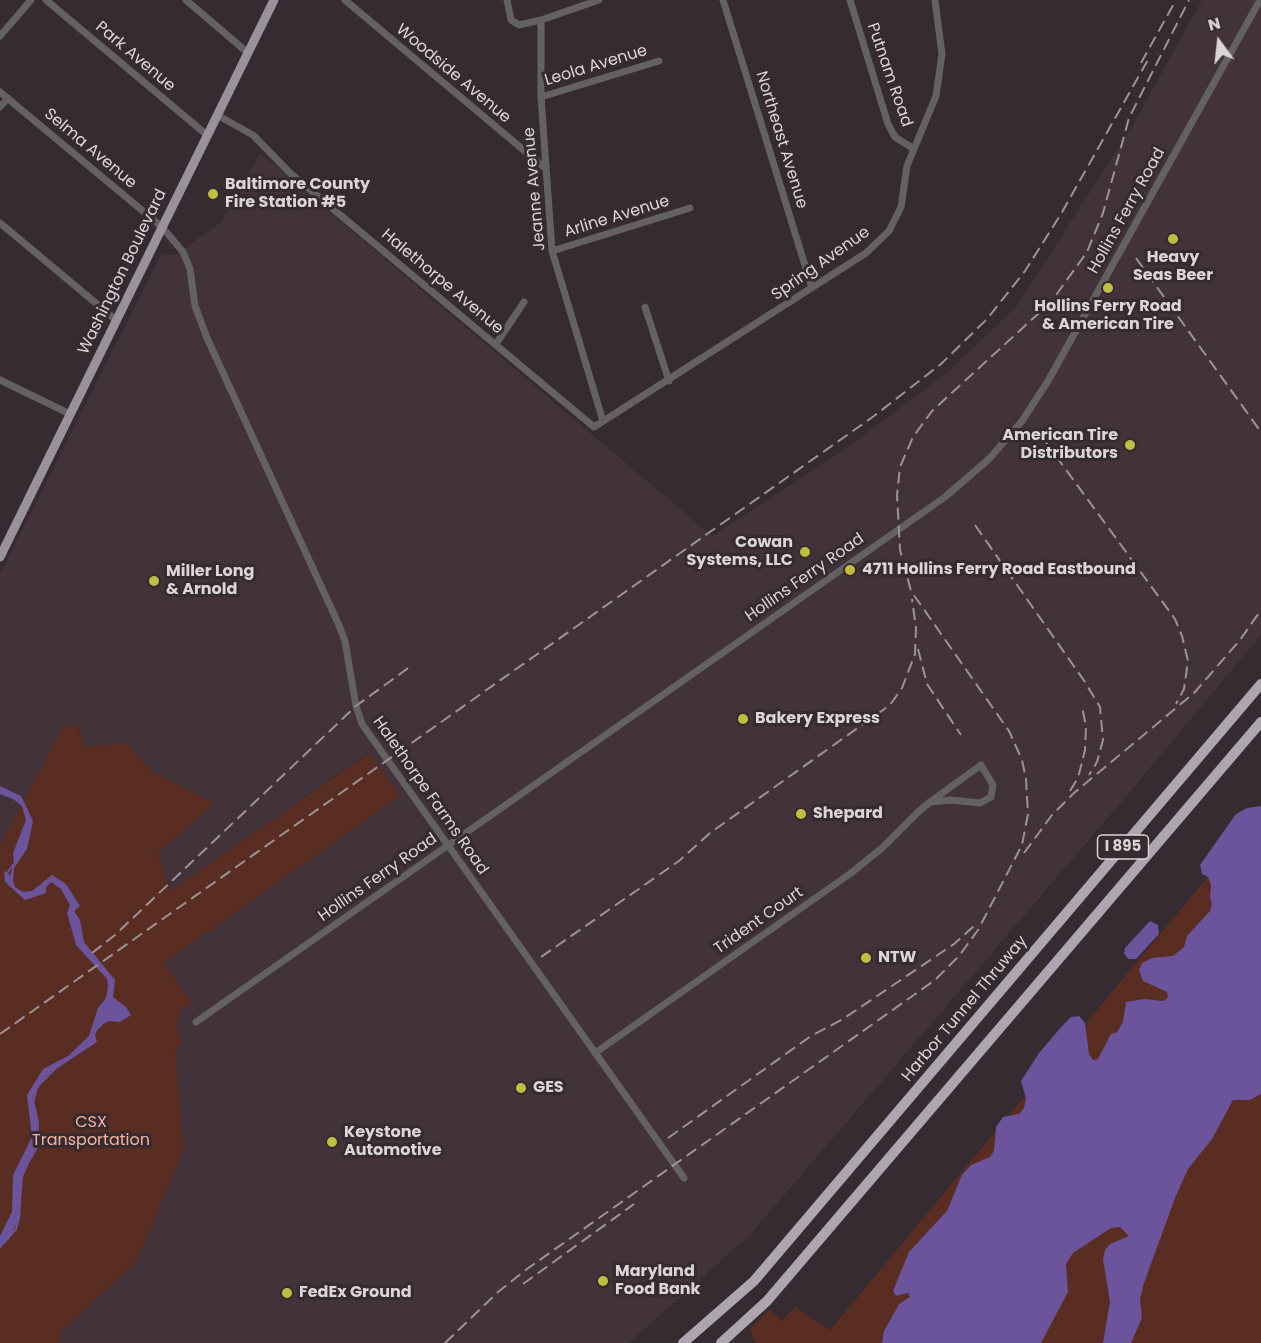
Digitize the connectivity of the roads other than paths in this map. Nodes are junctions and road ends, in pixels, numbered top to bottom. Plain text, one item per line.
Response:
1 (31, 0) edge
2 (46, 0) edge
3 (186, 0) edge
4 (274, 0) edge
5 (345, 0) edge
6 (507, 0) edge
7 (599, 0) edge
8 (723, 0) edge
9 (850, 0) edge
10 (935, 0) edge
11 (1260, 0) edge
12 (541, 20) junction
13 (0, 36) edge
14 (248, 53) junction
15 (660, 60) dead end
16 (0, 92) edge
17 (541, 97) junction
18 (8, 98) junction
19 (0, 107) edge
20 (217, 115) junction
21 (207, 135) junction
22 (914, 149) junction
23 (545, 168) junction
24 (690, 208) dead end
25 (0, 223) edge
26 (162, 227) junction
27 (552, 250) junction
28 (812, 288) junction
29 (525, 302) dead end
30 (645, 307) dead end
31 (116, 320) junction
32 (496, 344) junction
33 (0, 380) edge
34 (669, 381) junction
35 (70, 414) junction
36 (603, 421) junction
37 (594, 427) joint
38 (0, 557) edge
39 (1261, 684) edge
40 (1261, 722) edge
41 (930, 802) junction
42 (448, 845) junction
43 (196, 1022) dead end
44 (596, 1053) junction
45 (684, 1178) dead end
46 (683, 1343) edge
47 (721, 1343) edge

1 - 13 street
2 - 21 street, Park Avenue
3 - 14 street
4 - 14 main road, Washington Boulevard
5 - 23 street, Woodside Avenue
6 - 12 street
7 - 12 street
8 - 28 street, Northeast Avenue
9 - 22 street, Putnam Road
10 - 22 street, Spring Avenue
11 - 42 street, Hollins Ferry Road
12 - 17 street, Jeanne Avenue
14 - 20 main road, Washington Boulevard
15 - 17 street, Leola Avenue
16 - 18 street, Selma Avenue
17 - 23 street, Jeanne Avenue
18 - 19 street
18 - 26 street, Selma Avenue
20 - 21 main road, Washington Boulevard
20 - 32 street, Halethorpe Avenue
21 - 26 main road, Washington Boulevard
22 - 28 street, Spring Avenue
23 - 27 street, Jeanne Avenue
24 - 27 street, Arline Avenue
25 - 31 street
26 - 31 main road, Washington Boulevard
26 - 42 street, Halethorpe Farms Road
27 - 36 street, Jeanne Avenue
28 - 34 street, Spring Avenue
29 - 32 street
30 - 34 street
31 - 35 main road, Washington Boulevard
32 - 37 street, Halethorpe Avenue
33 - 35 street
34 - 36 street, Spring Avenue
35 - 38 main road, Washington Boulevard
36 - 37 street, Spring Avenue
39 - 46 highway, Harbor Tunnel Thruway / I 895
40 - 47 highway, I 895
41 - 41 street, Trident Court
41 - 44 street, Trident Court
42 - 43 street, Hollins Ferry Road
42 - 44 street, Halethorpe Farms Road
44 - 45 street, Halethorpe Farms Road

